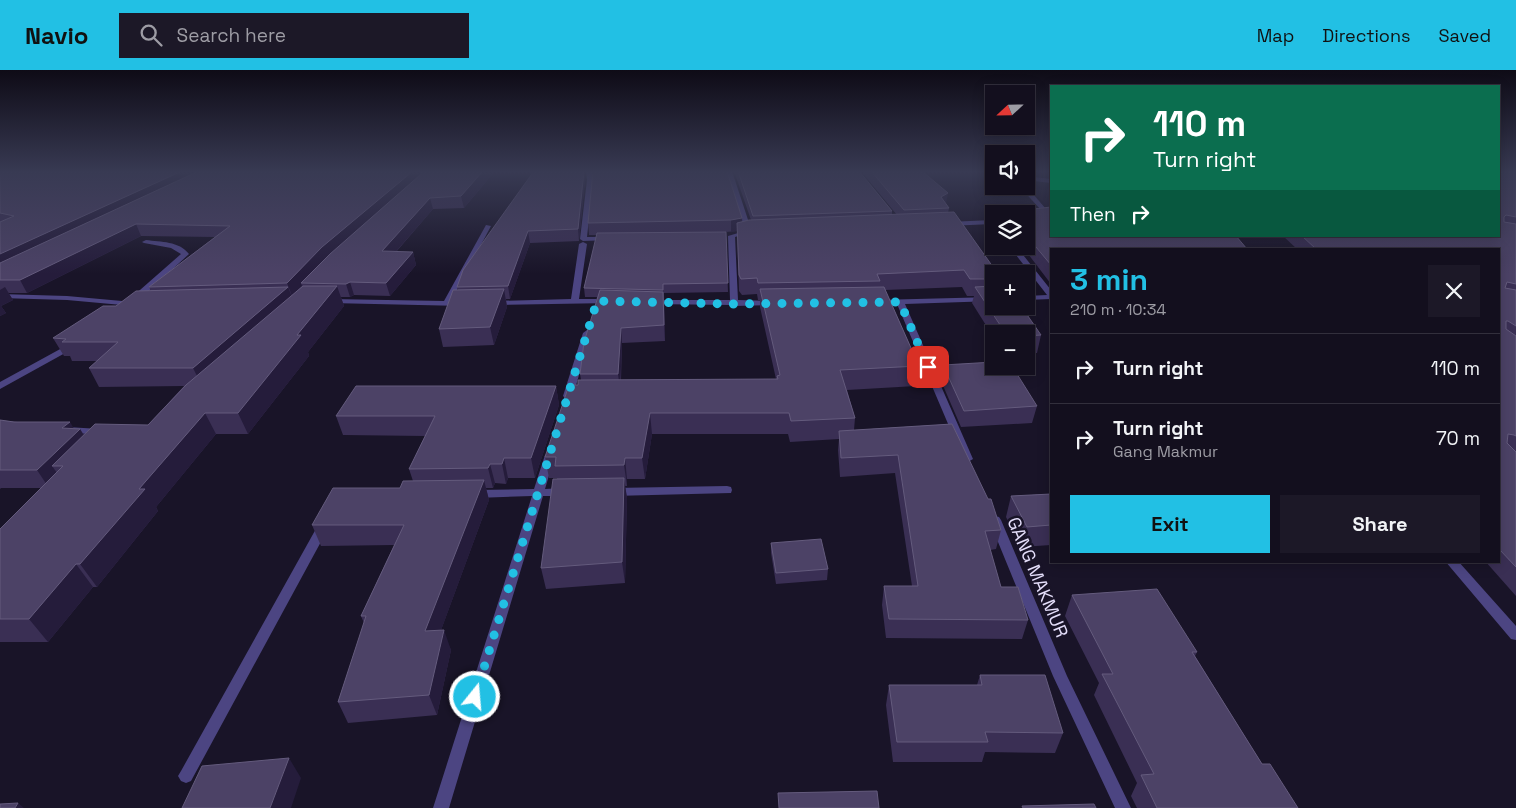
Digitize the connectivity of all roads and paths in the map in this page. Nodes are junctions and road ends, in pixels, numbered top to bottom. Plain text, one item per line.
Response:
1 (587, 205) edge
2 (740, 205) edge
3 (1040, 205) edge
4 (1035, 216) edge
5 (985, 223) edge
6 (937, 224) edge
7 (488, 226) dead end
8 (758, 231) edge
9 (749, 232) junction
10 (721, 236) edge
11 (731, 236) junction
12 (612, 239) edge
13 (146, 242) dead end
14 (583, 244) dead end
15 (1019, 255) edge
16 (1050, 295) edge
17 (0, 296) edge
18 (1050, 296) edge
19 (1035, 297) edge
20 (985, 299) edge
21 (317, 301) edge
22 (575, 301) junction
23 (616, 302) edge
24 (646, 302) edge
25 (872, 302) edge
26 (900, 302) junction
27 (486, 303) edge
28 (778, 303) edge
29 (129, 304) junction
30 (139, 304) edge
31 (446, 304) junction
32 (466, 304) edge
33 (734, 304) junction
34 (594, 310) junction
35 (115, 315) edge
36 (80, 341) edge
37 (0, 386) edge
38 (564, 411) edge
39 (55, 430) edge
40 (100, 446) edge
41 (553, 448) edge
42 (972, 468) edge
43 (728, 490) dead end
44 (539, 492) junction
45 (579, 492) edge
46 (598, 492) edge
47 (469, 494) edge
48 (991, 512) edge
49 (328, 518) edge
50 (1453, 563) edge
51 (1516, 635) edge
52 (186, 776) dead end
53 (441, 808) edge
54 (1123, 808) edge

1 - 12 street
2 - 9 street
3 - 4 street
5 - 6 street
7 - 31 street
8 - 9 street
9 - 11 street
10 - 11 street
11 - 33 street
13 - 29 street
14 - 22 street
15 - 16 street
17 - 29 street
18 - 19 street
20 - 26 street
21 - 31 street
22 - 27 street
22 - 34 street
23 - 34 street
24 - 33 street
25 - 26 street
26 - 42 street
28 - 33 street
29 - 30 street
29 - 35 street
31 - 32 street
34 - 38 street
36 - 37 street
39 - 40 street
41 - 44 street
43 - 46 street
44 - 45 street
44 - 47 street
44 - 53 street
48 - 54 street, GANG MAKMUR
49 - 52 street
50 - 51 street

